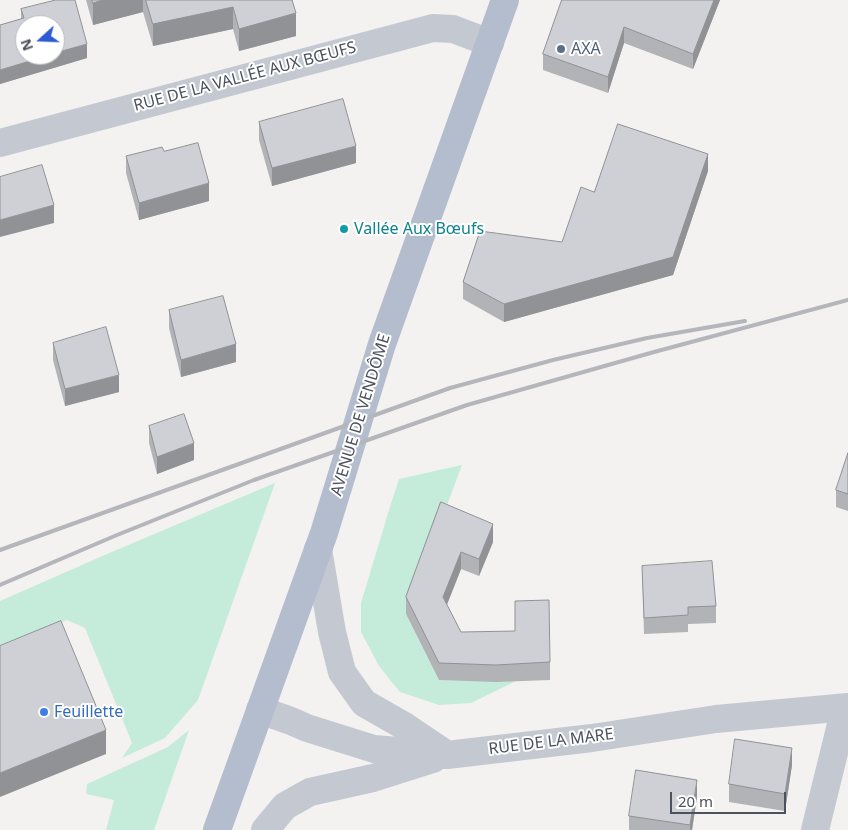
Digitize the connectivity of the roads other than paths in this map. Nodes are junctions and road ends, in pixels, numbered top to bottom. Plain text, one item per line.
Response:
1 (505, 0) edge
2 (490, 44) junction
3 (0, 143) edge
4 (321, 541) junction
5 (847, 707) edge
6 (260, 710) junction
7 (447, 755) junction
8 (217, 830) edge
9 (265, 830) edge
10 (815, 830) edge

1 - 2 main road, AVENUE DE VENDÔME
2 - 3 street, RUE DE LA VALLÉE AUX BŒUFS
2 - 4 main road, AVENUE DE VENDÔME
4 - 6 main road, AVENUE DE VENDÔME
4 - 7 street
5 - 7 street, RUE DE LA MARE
5 - 10 street
6 - 7 street, RUE DE LA MARE
6 - 8 main road, AVENUE DE VENDÔME
7 - 9 street

